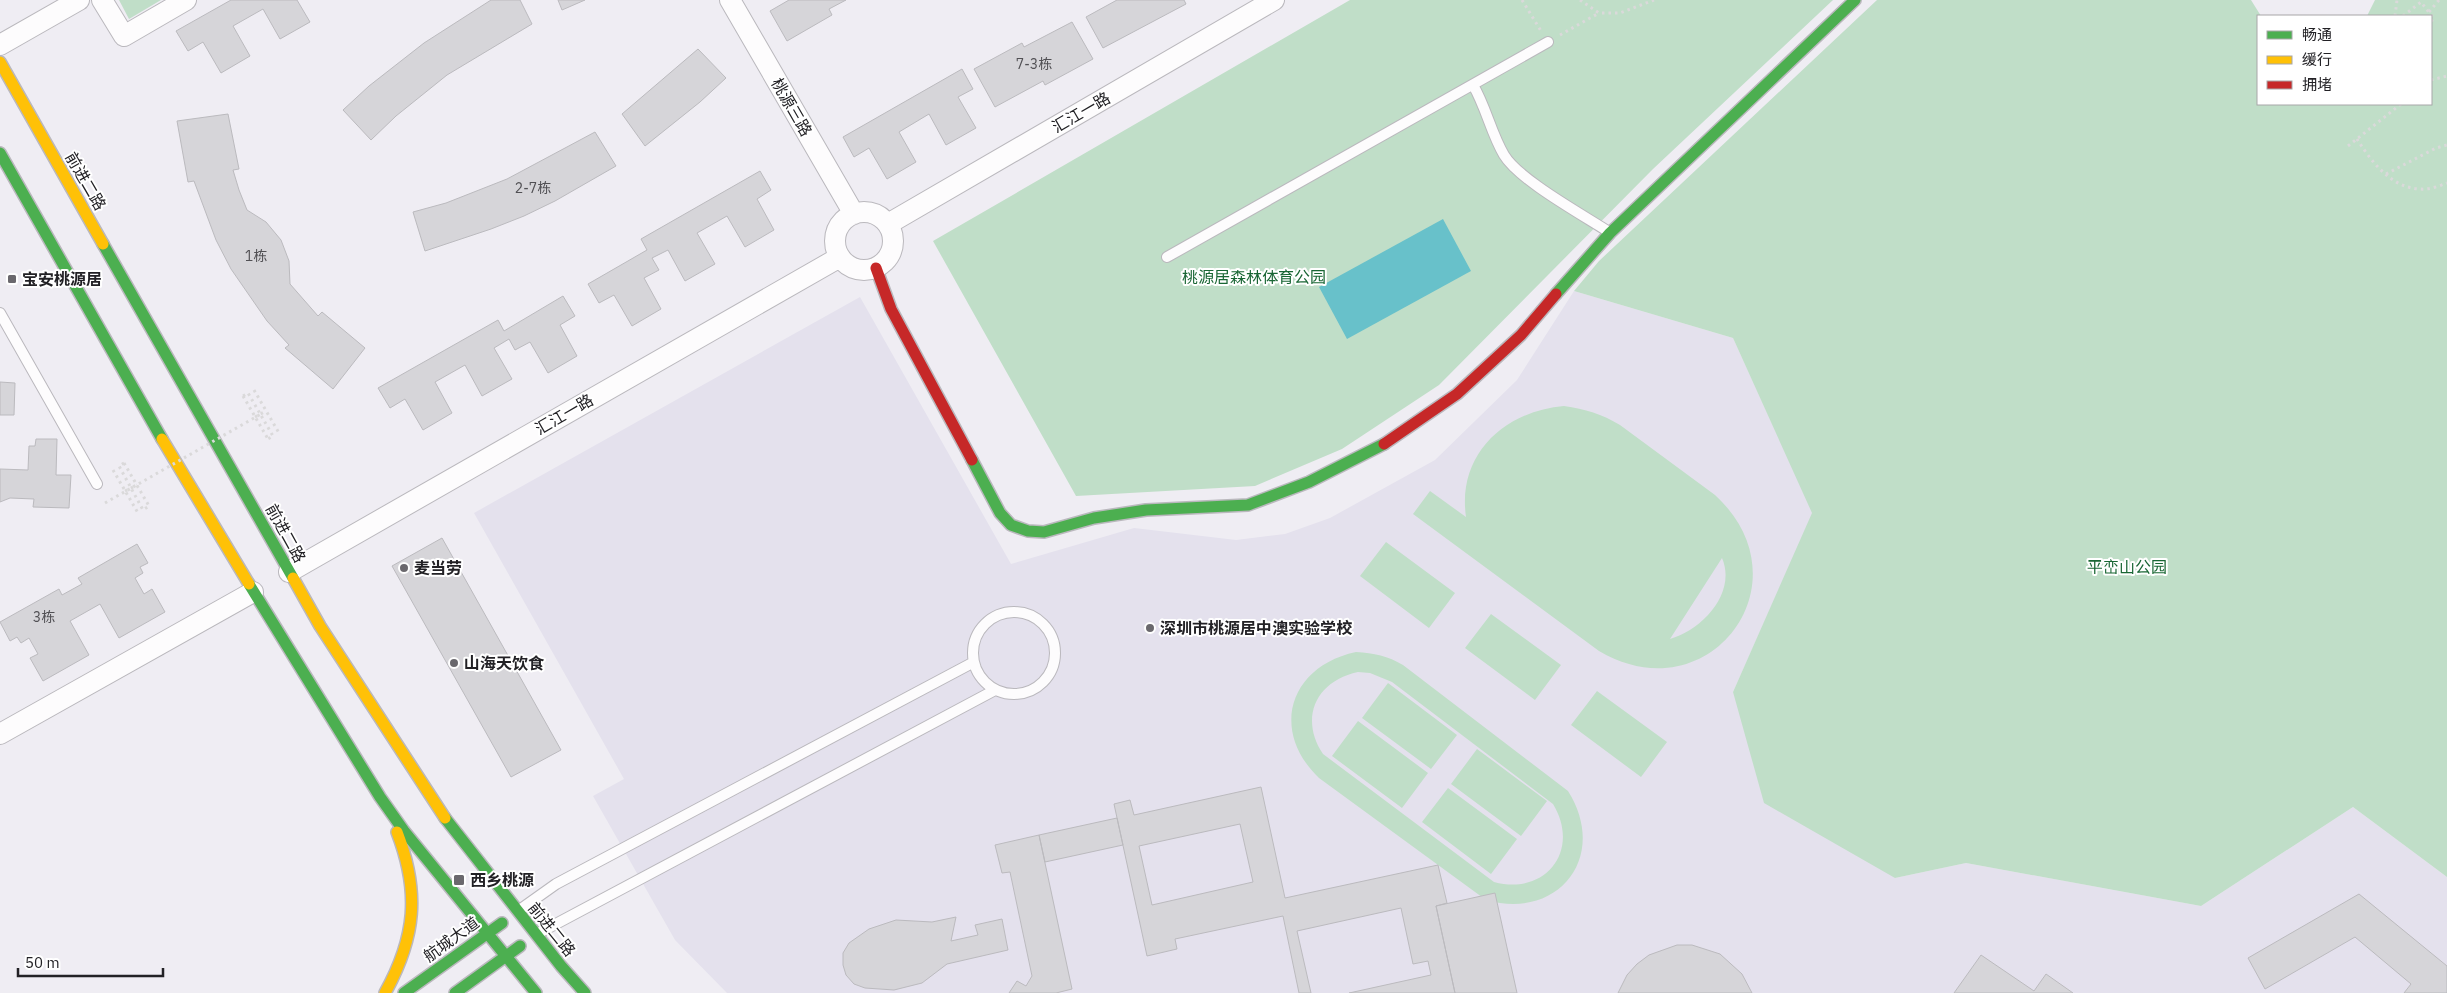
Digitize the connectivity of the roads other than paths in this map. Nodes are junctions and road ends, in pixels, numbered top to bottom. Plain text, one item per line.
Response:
1 (79, 0) edge
2 (102, 0) edge
3 (186, 0) edge
4 (730, 0) edge
5 (1274, 0) edge
6 (1855, 0) edge
7 (1548, 42) road end
8 (0, 45) edge
9 (0, 62) edge
10 (1473, 85) junction
11 (0, 154) edge
12 (854, 214) junction
13 (888, 224) junction
14 (1610, 233) junction
15 (840, 257) junction
16 (1167, 257) dead end
17 (876, 268) junction
18 (0, 312) edge
19 (97, 484) dead end
20 (288, 572) junction
21 (253, 592) junction
22 (974, 662) junction
23 (995, 690) junction
24 (0, 734) edge
25 (380, 797) junction
26 (517, 912) junction
27 (487, 933) junction
28 (536, 934) junction
29 (506, 956) junction
30 (385, 993) edge
31 (404, 993) edge
32 (455, 993) edge
33 (536, 993) edge
34 (585, 993) edge

1 - 8 street
2 - 3 street
4 - 12 street, 桃源三路
5 - 13 street, 汇江一路
6 - 14 main road
7 - 10 lane
9 - 20 main road, 前进二路
10 - 14 lane
10 - 16 lane
11 - 21 main road
12 - 13 street
12 - 15 street
13 - 17 street
14 - 17 main road
15 - 17 street
15 - 20 street, 汇江一路
18 - 19 lane
20 - 26 main road, 前进二路
21 - 24 street
21 - 25 main road
22 - 23 lane
22 - 23 lane
22 - 26 lane
23 - 28 lane
25 - 27 main road
25 - 30 main road
26 - 27 main road, 航城大道
26 - 28 main road, 前进二路
27 - 29 main road
27 - 31 main road, 航城大道
28 - 29 main road
28 - 34 main road, 前进二路
29 - 32 main road
29 - 33 main road

